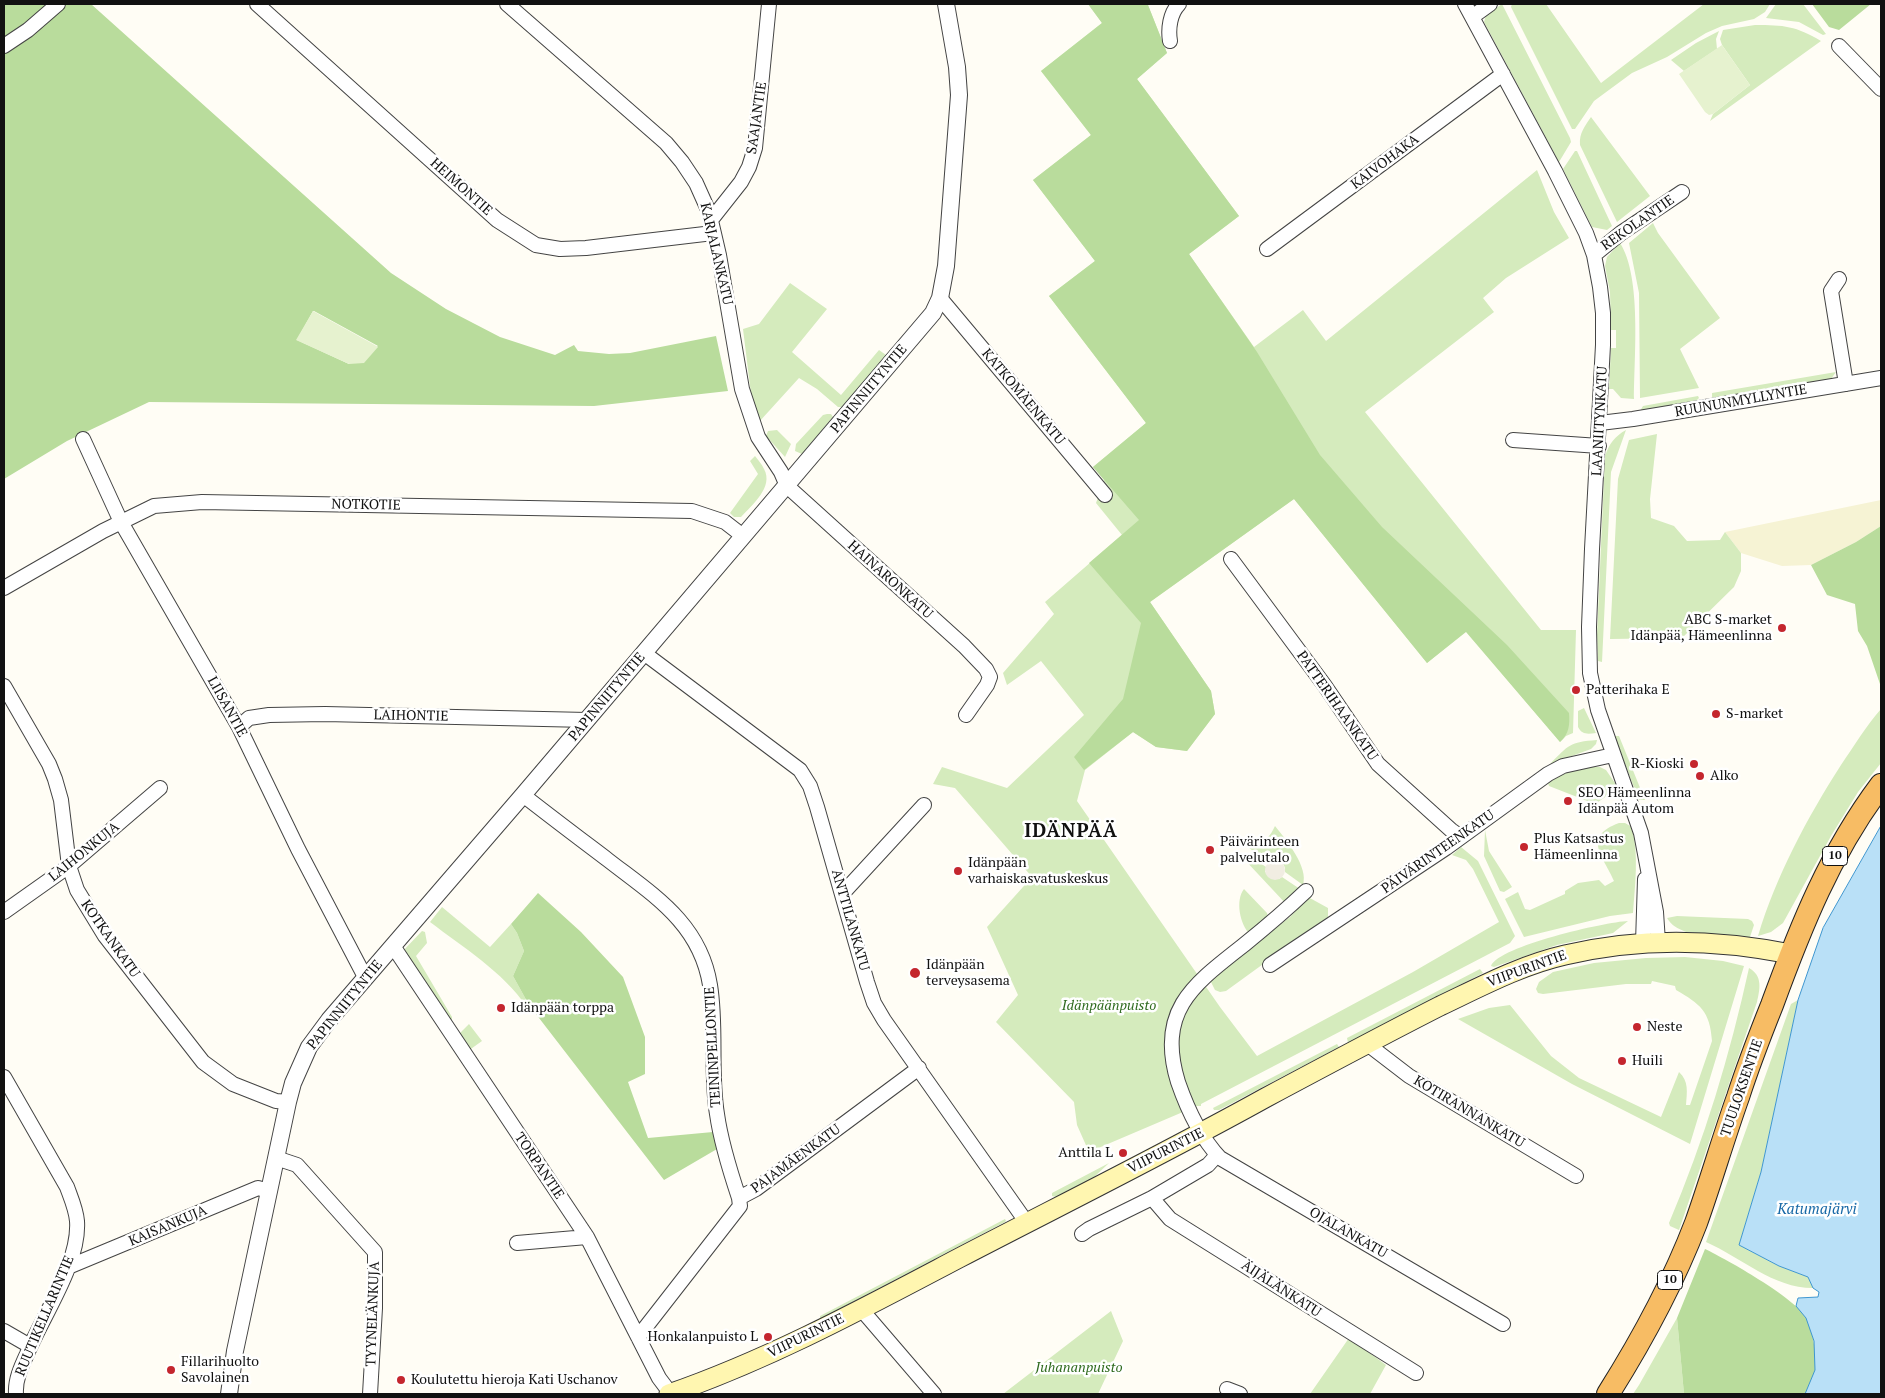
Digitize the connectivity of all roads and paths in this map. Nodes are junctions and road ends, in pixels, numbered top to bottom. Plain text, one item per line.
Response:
1 (58, 4) edge
2 (257, 4) edge
3 (507, 4) edge
4 (769, 4) edge
5 (946, 4) edge
6 (1179, 4) edge
7 (1465, 4) edge
8 (1490, 4) edge
9 (1472, 17) junction
10 (1170, 41) dead end
11 (4, 46) edge
12 (1839, 46) dead end
13 (1503, 74) junction
14 (1881, 89) edge
15 (1682, 192) dead end
16 (712, 227) junction
17 (1267, 249) dead end
18 (1594, 255) junction
19 (1839, 279) dead end
20 (940, 298) junction
21 (1881, 378) edge
22 (1846, 384) junction
23 (1600, 423) junction
24 (83, 439) dead end
25 (1513, 440) dead end
26 (1599, 446) junction
27 (786, 486) junction
28 (1105, 495) dead end
29 (121, 522) junction
30 (743, 536) junction
31 (1231, 559) dead end
32 (4, 588) edge
33 (644, 653) junction
34 (4, 686) edge
35 (966, 714) dead end
36 (587, 720) junction
37 (240, 727) junction
38 (1613, 755) junction
39 (1881, 785) edge
40 (160, 788) dead end
41 (523, 795) junction
42 (924, 804) dead end
43 (1461, 837) junction
44 (69, 866) junction
45 (1306, 891) dead end
46 (843, 893) junction
47 (4, 912) edge
48 (1807, 916) junction
49 (1658, 942) junction
50 (393, 946) junction
51 (1760, 948) junction
52 (1789, 959) junction
53 (1270, 965) dead end
54 (365, 977) junction
55 (1366, 1043) junction
56 (919, 1068) junction
57 (4, 1077) edge
58 (288, 1102) junction
59 (1202, 1133) junction
60 (1217, 1156) junction
61 (276, 1158) junction
62 (1576, 1176) dead end
63 (269, 1191) junction
64 (739, 1198) junction
65 (1152, 1198) junction
66 (1027, 1223) junction
67 (1082, 1234) dead end
68 (586, 1237) junction
69 (516, 1244) dead end
70 (68, 1267) junction
71 (861, 1309) junction
72 (1503, 1324) dead end
73 (4, 1331) edge
74 (638, 1337) junction
75 (30, 1346) junction
76 (1416, 1373) dead end
77 (16, 1394) edge
78 (229, 1394) edge
79 (370, 1394) edge
80 (670, 1394) edge
81 (934, 1394) edge
82 (1608, 1394) edge

1 - 11 street
2 - 16 street, HEIMONTIE
3 - 16 street, KARJALANKATU
4 - 16 street, SAAJANTIE
5 - 20 street, PAPINNIITYNTIE
6 - 10 street
7 - 9 street, LAANIITYNKATU
8 - 9 street
9 - 13 street, LAANIITYNKATU
12 - 14 street
13 - 17 street, KAIVOHAKA
13 - 18 street, LAANIITYNKATU
15 - 18 street, REKOLANTIE
16 - 27 street, KARJALANKATU
18 - 23 street, LAANIITYNKATU
19 - 22 street
20 - 27 street, PAPINNIITYNTIE
20 - 28 street, KATKOMÄENKATU
21 - 22 street, RUUNUNMYLLYNTIE
22 - 23 street, RUUNUNMYLLYNTIE
23 - 26 street, LAANIITYNKATU
24 - 29 street, LIISANTIE
25 - 26 street
26 - 38 street, LAANIITYNKATU
27 - 30 street, PAPINNIITYNTIE
27 - 35 street, HAINARONKATU
29 - 30 street, NOTKOTIE
29 - 32 street, NOTKOTIE
29 - 37 street, LIISANTIE
30 - 33 street, PAPINNIITYNTIE
31 - 43 street, PATTERIHAANKATU
33 - 36 street, PAPINNIITYNTIE
33 - 46 street, ANTTILANKATU
34 - 44 street, KOTKANKATU
36 - 37 street, LAIHONTIE
36 - 41 street, PAPINNIITYNTIE
37 - 54 street, LIISANTIE
38 - 43 street, PÄIVÄRINTEENKATU
38 - 49 street, LAANIITYNKATU
39 - 48 highway, TUULOKSENTIE / 10
40 - 44 street, LAIHONKUJA
41 - 50 street, PAPINNIITYNTIE
41 - 64 street, TEININPELLONTIE
42 - 46 street
43 - 53 street, PÄIVÄRINTEENKATU
44 - 47 street, LAIHONKUJA
44 - 58 street, KOTKANKATU
45 - 59 street, OJALANKATU
46 - 56 street, ANTTILANKATU
48 - 51 main road
48 - 52 highway, TUULOKSENTIE / 10
49 - 51 main road, VIIPURINTIE
49 - 52 main road, VIIPURINTIE
49 - 55 main road, VIIPURINTIE
50 - 54 street, PAPINNIITYNTIE
50 - 68 street, TORPANTIE
51 - 52 main road, VIIPURINTIE
52 - 82 highway, TUULOKSENTIE / 10
54 - 58 street, PAPINNIITYNTIE
55 - 59 main road, VIIPURINTIE
55 - 62 street, KOTIRANNANKATU
56 - 64 street, PAJAMÄENKATU
56 - 66 street, ANTTILANKATU
57 - 70 street, RUUTIKELLARINTIE
58 - 61 street, PAPINNIITYNTIE
59 - 60 street, OJALANKATU
59 - 66 main road, VIIPURINTIE
60 - 65 street
60 - 72 street, OJALANKATU
61 - 63 street, PAPINNIITYNTIE
61 - 79 street, TYYNELÄNKUJA
63 - 70 street, KAISANKUJA
63 - 78 street, PAPINNIITYNTIE
64 - 74 street, PAJAMÄENKATU
65 - 67 street
65 - 76 street, ÄIJÄLÄNKATU
66 - 71 main road, VIIPURINTIE
68 - 69 street
68 - 74 street, TORPANTIE
70 - 75 street, RUUTIKELLARINTIE
71 - 80 main road, VIIPURINTIE
71 - 81 street
73 - 75 street
74 - 80 street, TORPANTIE
75 - 77 street, RUUTIKELLARINTIE

